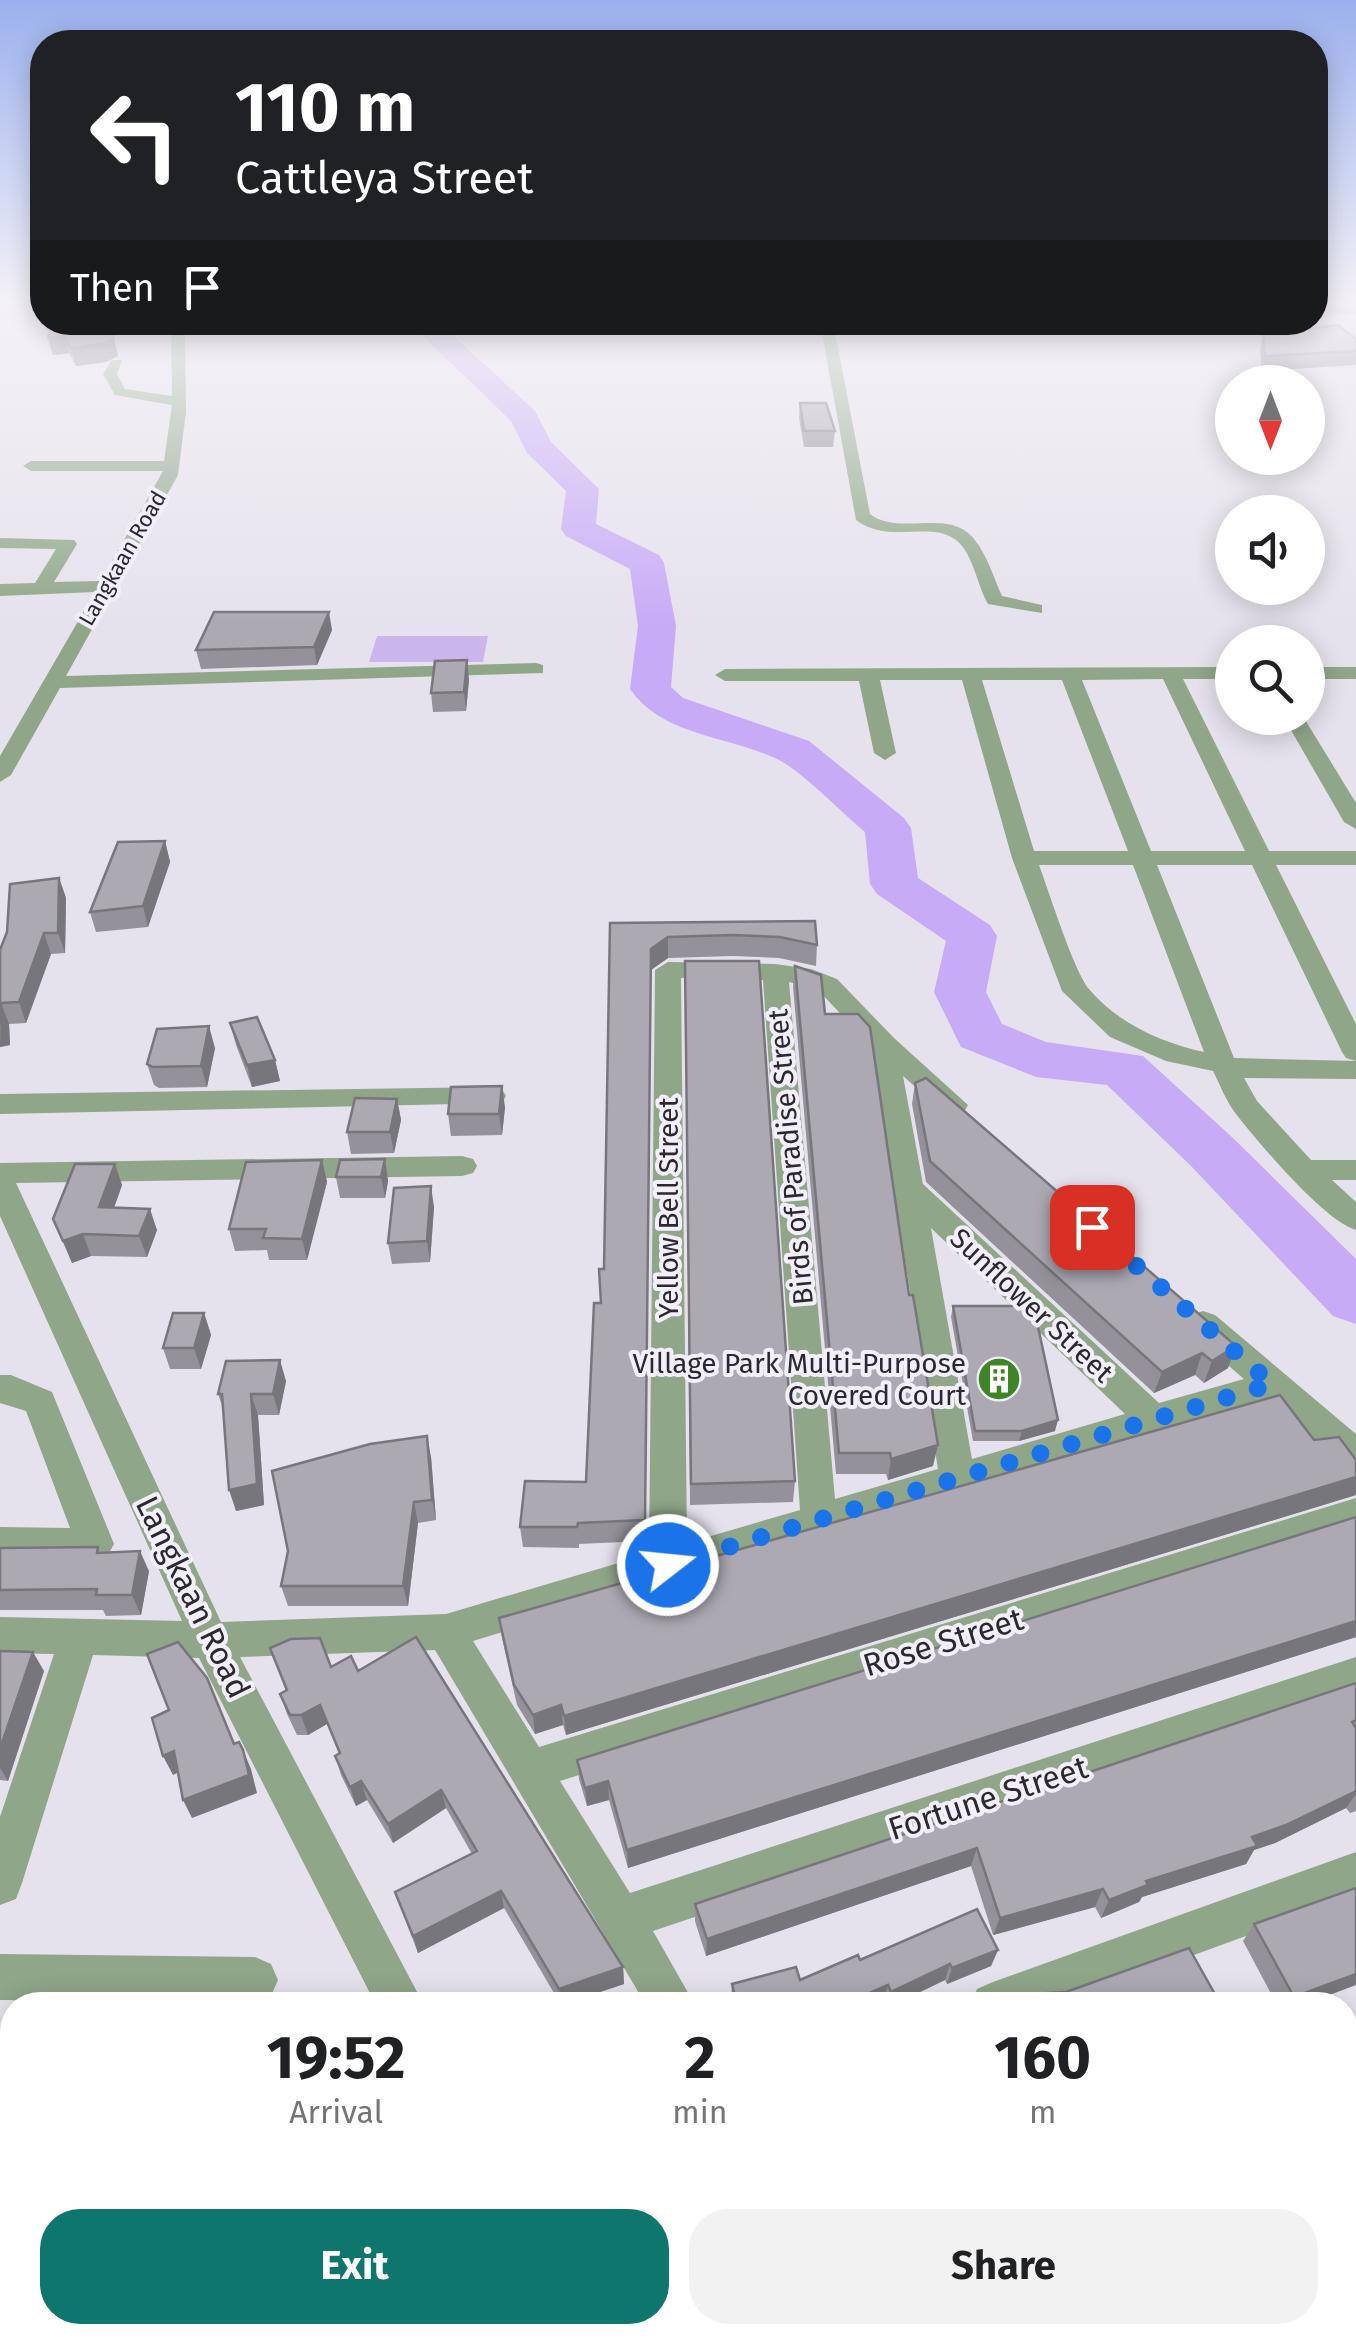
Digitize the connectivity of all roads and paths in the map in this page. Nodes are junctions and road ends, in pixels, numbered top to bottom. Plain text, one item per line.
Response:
1 (178, 407) edge
2 (842, 407) edge
3 (32, 466) dead end
4 (172, 466) junction
5 (0, 543) edge
6 (0, 590) edge
7 (40, 590) junction
8 (101, 591) junction
9 (1035, 609) dead end
10 (536, 670) dead end
11 (1170, 673) junction
12 (1215, 673) edge
13 (1325, 673) edge
14 (1356, 673) edge
15 (868, 674) junction
16 (970, 674) junction
17 (1070, 674) junction
18 (724, 675) dead end
19 (51, 682) junction
20 (1304, 735) edge
21 (885, 753) dead end
22 (0, 775) edge
23 (1356, 822) edge
24 (1024, 858) junction
25 (1143, 858) junction
26 (1260, 858) junction
27 (1356, 858) edge
28 (774, 972) junction
29 (884, 1044) junction
30 (1356, 1052) edge
31 (1223, 1064) junction
32 (1356, 1070) edge
33 (498, 1096) edge
34 (0, 1104) edge
35 (973, 1122) edge
36 (462, 1166) dead end
37 (1303, 1170) junction
38 (1356, 1170) edge
39 (2, 1186) edge
40 (909, 1190) junction
41 (1356, 1218) edge
42 (1182, 1306) edge
43 (1272, 1384) junction
44 (0, 1389) edge
45 (1155, 1421) junction
46 (1356, 1455) edge
47 (958, 1480) junction
48 (1356, 1514) edge
49 (819, 1522) junction
50 (0, 1543) edge
51 (668, 1565) junction
52 (446, 1632) junction
53 (0, 1635) edge
54 (80, 1636) junction
55 (210, 1640) junction
56 (1356, 1676) edge
57 (530, 1770) junction
58 (14, 1796) edge
59 (1356, 1874) edge
60 (0, 1883) edge
61 (620, 1919) junction
62 (0, 1978) edge
63 (255, 1980) dead end
64 (395, 1992) edge
65 (664, 1992) edge
66 (1029, 1992) edge

1 - 4 street, Langkaan Road
2 - 9 street
3 - 4 street
4 - 8 street, Langkaan Road
5 - 7 street
6 - 7 street
7 - 8 street
8 - 19 street, Langkaan Road
10 - 19 street
11 - 12 street
11 - 17 street
11 - 26 street
13 - 14 street
15 - 16 street
15 - 18 street
15 - 21 street
16 - 17 street
16 - 24 street
17 - 25 street
19 - 22 street, Langkaan Road
20 - 23 street
24 - 25 street
24 - 31 street
25 - 26 street
25 - 31 street
26 - 27 street
26 - 30 street
28 - 29 street
28 - 49 street, Birds of Paradise Street
28 - 51 street, Yellow Bell Street
29 - 35 street
29 - 40 street
31 - 32 street
31 - 37 street
33 - 34 street
36 - 39 street
37 - 38 street
37 - 41 street
39 - 55 street, Langkaan Road
40 - 45 street, Sunflower Street
40 - 47 street
42 - 43 street
43 - 45 street
43 - 46 street
44 - 50 street
45 - 47 street
47 - 49 street
48 - 57 street, Rose Street
49 - 51 street
51 - 52 street
52 - 55 street
52 - 57 street
53 - 54 street
54 - 55 street
54 - 58 street
55 - 64 street, Langkaan Road
56 - 61 street, Fortune Street
57 - 61 street
58 - 60 street
59 - 66 street
61 - 65 street
62 - 63 street

